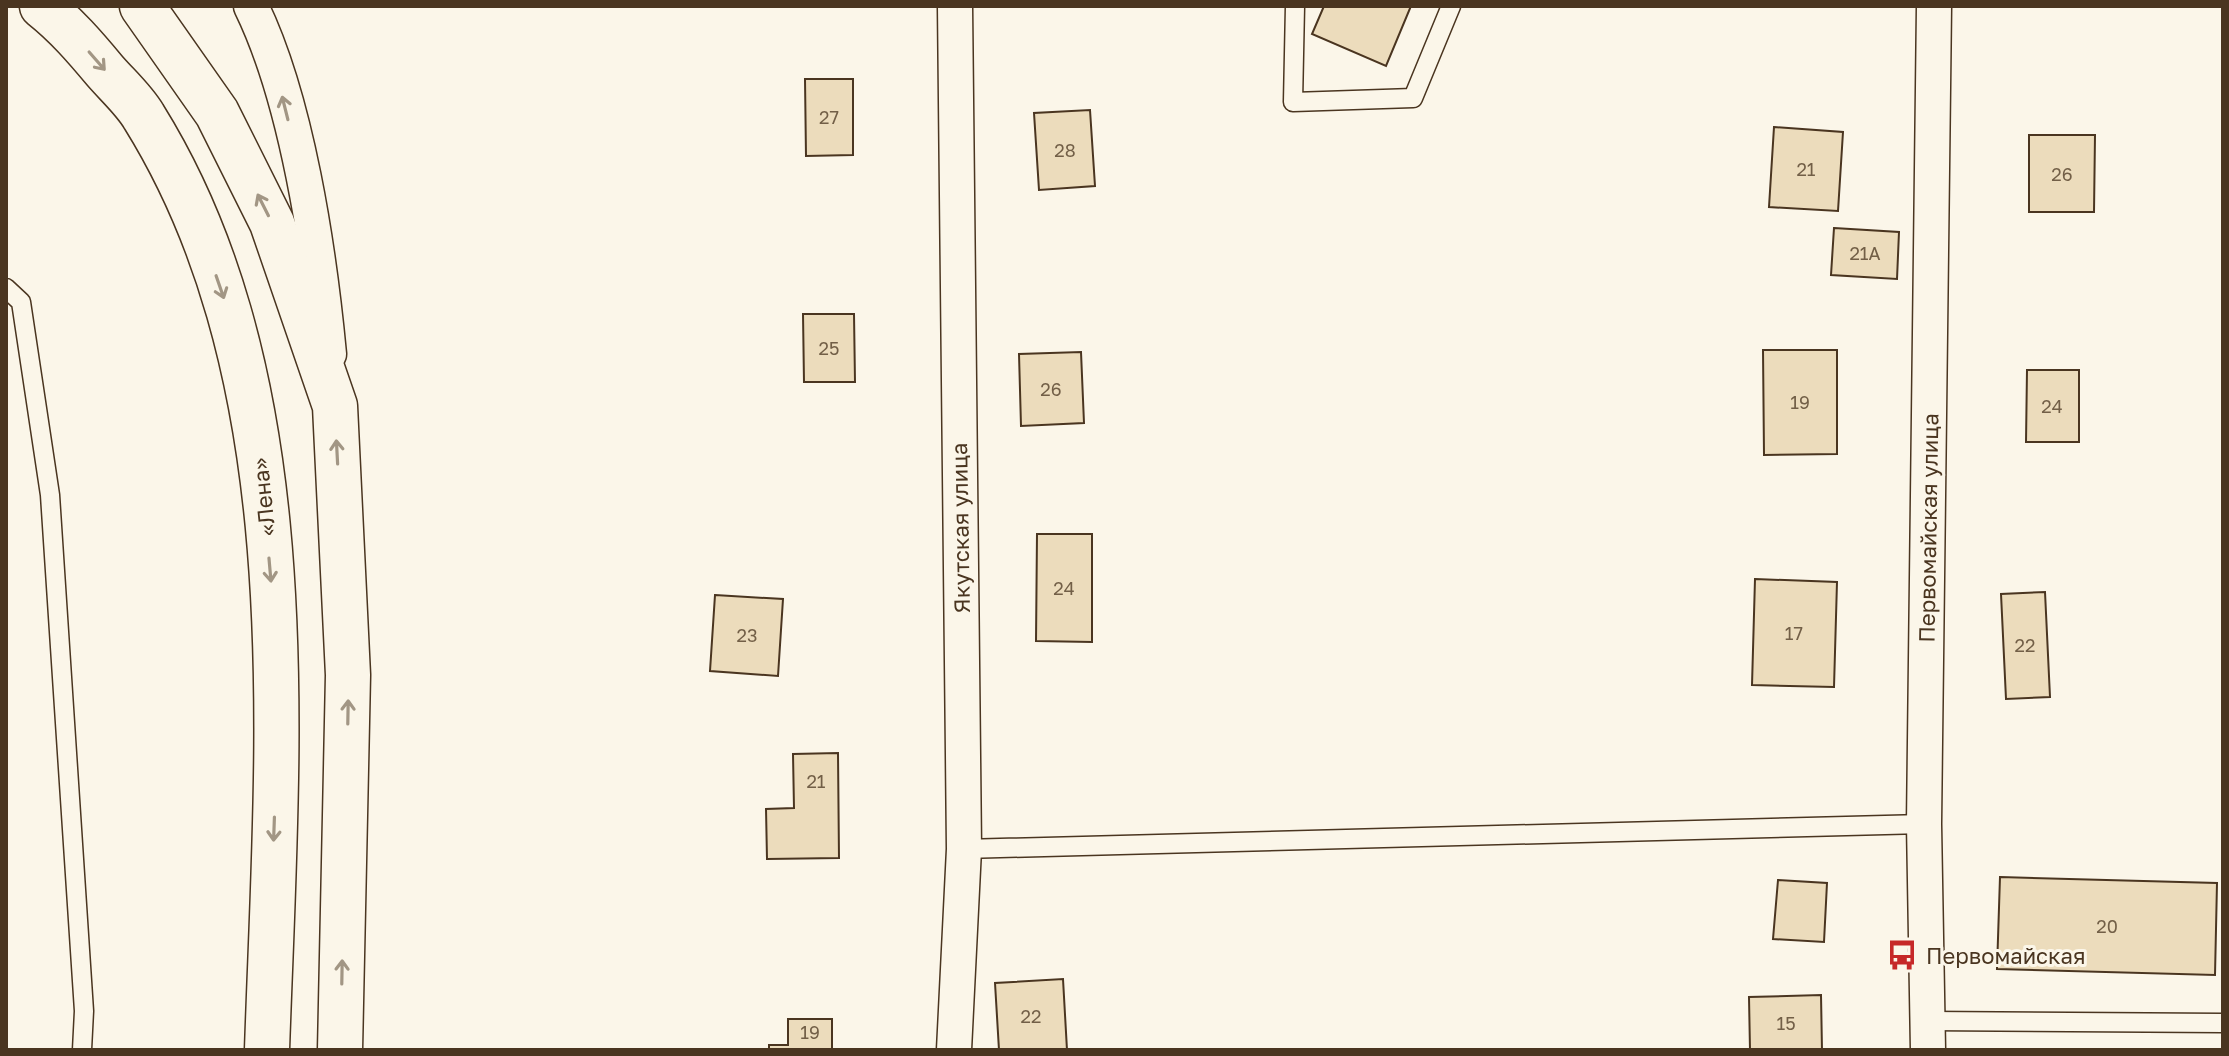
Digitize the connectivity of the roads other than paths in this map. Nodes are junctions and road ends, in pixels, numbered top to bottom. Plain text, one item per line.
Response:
1 (42, 6) edge
2 (142, 6) edge
3 (251, 6) edge
4 (955, 6) edge
5 (1295, 6) edge
6 (1451, 6) edge
7 (1934, 6) edge
8 (6, 288) edge
9 (335, 406) junction
10 (1924, 824) junction
11 (964, 849) junction
12 (2223, 1023) edge
13 (1928, 1036) edge
14 (82, 1050) edge
15 (267, 1050) edge
16 (340, 1050) edge
17 (954, 1050) edge

1 -> 15 highway, «Лена»
9 -> 2 highway
9 -> 3 street
4 - 11 street, Якутская улица
5 - 6 lane
7 - 10 street, Первомайская улица
8 - 14 lane
16 -> 9 highway
10 - 11 lane
10 - 13 street, Первомайская улица
11 - 17 street, Якутская улица
12 - 13 lane

